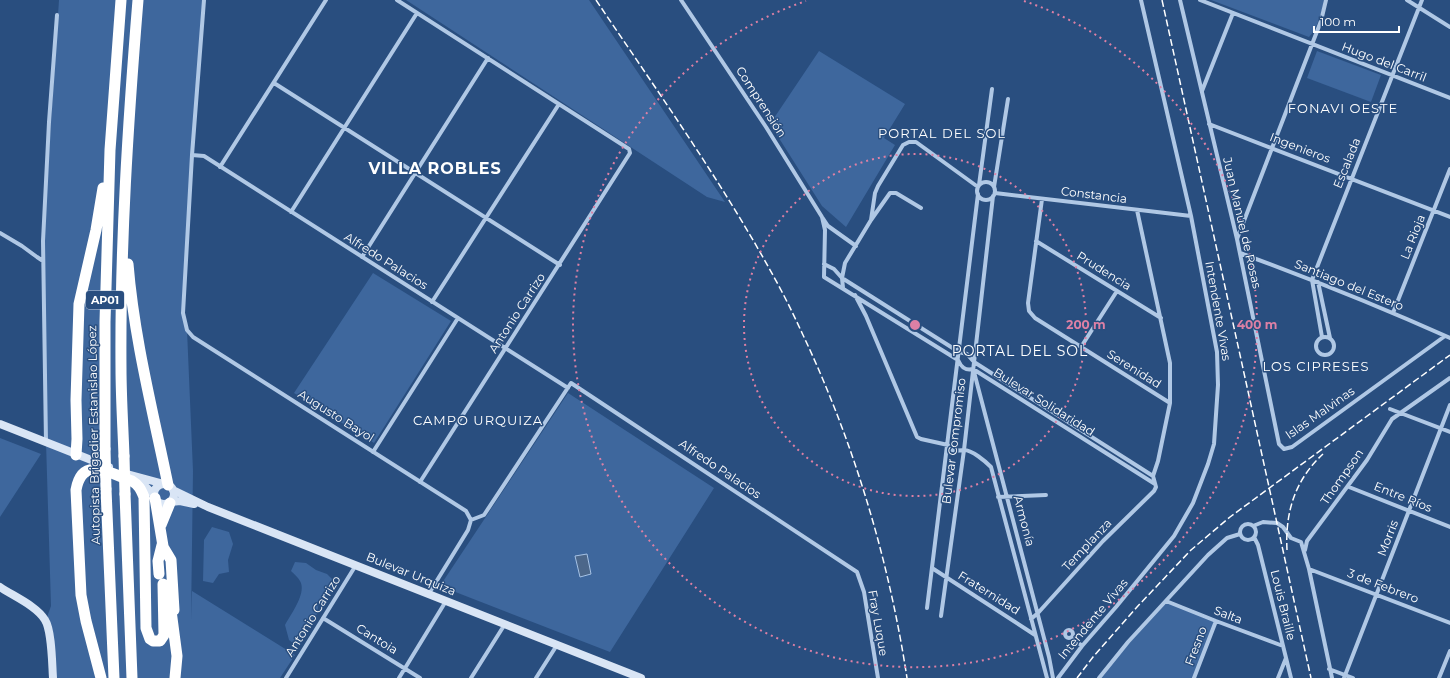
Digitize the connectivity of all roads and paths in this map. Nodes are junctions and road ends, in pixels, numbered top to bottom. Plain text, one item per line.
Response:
1 (121, 0) edge
2 (138, 0) edge
3 (204, 0) edge
4 (326, 0) edge
5 (397, 0) edge
6 (681, 0) edge
7 (1141, 0) edge
8 (1180, 0) edge
9 (1200, 0) edge
10 (1326, 0) edge
11 (1407, 0) edge
12 (1422, 0) edge
13 (1419, 8) junction
14 (417, 13) junction
15 (1233, 13) junction
16 (57, 15) dead end
17 (1450, 27) edge
18 (1312, 44) junction
19 (488, 58) junction
20 (1392, 76) junction
21 (274, 83) junction
22 (992, 89) dead end
23 (1201, 92) junction
24 (1450, 98) edge
25 (1008, 99) dead end
26 (559, 104) junction
27 (1209, 124) junction
28 (344, 128) junction
29 (1272, 148) junction
30 (110, 150) junction
31 (192, 155) junction
32 (220, 167) junction
33 (1450, 169) edge
34 (415, 173) junction
35 (1352, 179) junction
36 (979, 186) junction
37 (994, 187) junction
38 (978, 194) junction
39 (994, 194) junction
40 (1042, 199) junction
41 (921, 208) dead end
42 (1137, 210) junction
43 (1434, 211) junction
44 (291, 212) junction
45 (124, 215) junction
46 (1190, 216) junction
47 (822, 217) junction
48 (1450, 217) edge
49 (486, 218) junction
50 (871, 220) junction
51 (0, 233) edge
52 (1237, 239) junction
53 (1036, 241) junction
54 (856, 246) junction
55 (1240, 253) junction
56 (362, 257) junction
57 (44, 261) junction
58 (824, 264) junction
59 (560, 265) junction
60 (842, 278) junction
61 (1312, 280) junction
62 (1318, 282) junction
63 (843, 288) junction
64 (1117, 291) junction
65 (855, 295) junction
66 (432, 302) junction
67 (1393, 313) junction
68 (458, 318) junction
69 (1161, 318) junction
70 (1445, 336) junction
71 (1322, 337) junction
72 (1330, 338) junction
73 (1450, 338) edge
74 (1081, 347) junction
75 (506, 349) junction
76 (959, 352) junction
77 (958, 360) junction
78 (974, 362) junction
79 (973, 369) junction
80 (1450, 378) edge
81 (568, 388) junction
82 (1170, 403) junction
83 (1450, 405) edge
84 (1390, 408) dead end
85 (1401, 413) junction
86 (0, 424) edge
87 (1441, 429) junction
88 (1450, 432) edge
89 (46, 442) junction
90 (948, 445) junction
91 (1284, 449) joint
92 (964, 450) junction
93 (372, 452) junction
94 (76, 455) junction
95 (134, 476) junction
96 (1153, 476) junction
97 (420, 482) junction
98 (1155, 484) junction
99 (168, 486) junction
100 (1349, 487) junction
101 (1046, 495) dead end
102 (154, 497) junction
103 (998, 497) junction
104 (1007, 497) junction
105 (170, 503) junction
106 (1409, 511) junction
107 (471, 520) junction
108 (1253, 526) junction
109 (1450, 527) edge
110 (160, 529) junction
111 (1240, 534) junction
112 (1254, 537) junction
113 (162, 545) junction
114 (1305, 550) junction
115 (355, 567) junction
116 (932, 568) junction
117 (1309, 568) junction
118 (857, 572) joint
119 (946, 578) junction
120 (163, 579) junction
121 (0, 587) edge
122 (1376, 594) junction
123 (428, 596) junction
124 (1166, 601) junction
125 (445, 603) junction
126 (927, 608) dead end
127 (1038, 613) junction
128 (941, 616) dead end
129 (323, 618) junction
130 (1031, 619) junction
131 (1216, 621) junction
132 (1450, 623) edge
133 (504, 626) junction
134 (174, 629) junction
135 (1035, 635) junction
136 (1072, 638) dead end
137 (556, 646) junction
138 (1082, 646) junction
139 (1283, 646) junction
140 (1450, 651) edge
141 (1286, 657) junction
142 (405, 668) junction
143 (1329, 669) junction
144 (1344, 676) edge
145 (628, 677) edge
146 (53, 678) edge
147 (101, 678) edge
148 (114, 678) edge
149 (132, 678) edge
150 (175, 678) edge
151 (286, 678) edge
152 (399, 678) edge
153 (420, 678) edge
154 (471, 678) edge
155 (536, 678) edge
156 (641, 678) edge
157 (878, 678) edge
158 (1047, 678) edge
159 (1053, 678) edge
160 (1058, 678) edge
161 (1099, 678) edge
162 (1194, 678) edge
163 (1278, 678) edge
164 (1291, 678) edge
165 (1332, 678) edge
166 (1353, 678) edge
167 (1439, 678) edge

1 - 30 highway, Autopista Brigadier Estanislao López / AP01
2 - 45 highway, AP01
3 - 31 street
4 - 21 street
5 - 14 street
6 - 47 street, Comprensión
7 - 46 street, Intendente Vivas
8 - 23 street, Juan Manuel de Rosas
9 - 15 street, Hugo del Carril
10 - 18 street
11 - 13 street
12 - 13 street, Escalada
13 - 17 street
13 - 20 street, Escalada
14 - 19 street
14 - 28 street
15 - 18 street, Hugo del Carril
15 - 23 street
16 - 57 street
18 - 20 street, Hugo del Carril
18 - 29 street
19 - 26 street
19 - 34 street
20 - 24 street, Hugo del Carril
20 - 35 street, Escalada
21 - 28 street
21 - 32 street
22 - 36 street
23 - 27 street, Juan Manuel de Rosas
25 - 37 street
26 - 49 street
26 - 59 street, Antonio Carrizo
27 - 29 street, Ingenieros
27 - 52 street, Juan Manuel de Rosas
28 - 34 street
28 - 44 street
29 - 35 street, Ingenieros
29 - 52 street
30 - 94 highway
30 - 148 highway, Autopista Brigadier Estanislao López / AP01, bridge
31 - 32 street, Alfredo Palacios
31 - 93 street, Augusto Bayol
32 - 44 street, Alfredo Palacios
33 - 43 street, La Rioja
34 - 49 street
34 - 56 street
35 - 43 street, Ingenieros
35 - 61 street, Escalada
36 - 37 street
36 - 38 street
36 - 50 street
37 - 39 street
38 - 39 street
38 - 76 street, Bulevar Compromiso
39 - 40 street, Constancia
39 - 78 street, Bulevar Compromiso
40 - 42 street, Constancia
40 - 53 street
41 - 50 street
42 - 46 street, Constancia
42 - 69 street
43 - 48 street, Ingenieros
43 - 67 street, La Rioja
44 - 56 street, Alfredo Palacios
45 - 99 highway
45 - 149 highway, AP01, bridge
46 - 138 street, Intendente Vivas
47 - 54 street, Comprensión
47 - 58 street, Comprensión
49 - 59 street
49 - 66 street
50 - 54 street
51 - 57 street
52 - 55 street, Juan Manuel de Rosas
53 - 64 street, Prudencia
53 - 74 street, Serenidad
54 - 60 street
55 - 61 street, Santiago del Estero
55 - 91 street, Juan Manuel de Rosas
56 - 66 street, Alfredo Palacios
57 - 89 street
58 - 60 street, Bulevar Solidaridad
58 - 63 street, Bulevar Solidaridad
59 - 75 street, Antonio Carrizo
60 - 63 street
60 - 76 street, Bulevar Solidaridad
61 - 62 street, Santiago del Estero
61 - 71 street
62 - 67 street, Santiago del Estero
62 - 72 street
63 - 65 street, Bulevar Solidaridad
64 - 69 street, Prudencia
64 - 74 street
65 - 77 street, Bulevar Solidaridad
65 - 90 street
66 - 68 street, Alfredo Palacios
67 - 70 street, Santiago del Estero
68 - 75 street, Alfredo Palacios
68 - 93 street
69 - 82 street
70 - 73 street, Santiago del Estero
70 - 91 street, Islas Malvinas
71 - 72 street
71 - 72 street
74 - 82 street, Serenidad
75 - 81 street, Alfredo Palacios
75 - 97 street, Antonio Carrizo
76 - 77 street, Bulevar Compromiso
76 - 78 street, Bulevar Solidaridad
77 - 79 street, Bulevar Solidaridad
77 - 90 street, Bulevar Compromiso
78 - 79 street, Bulevar Compromiso
78 - 96 street, Bulevar Solidaridad
79 - 92 street, Bulevar Compromiso
79 - 98 street, Bulevar Solidaridad
79 - 104 street, Armonía
80 - 85 street, Thompson
81 - 107 street
81 - 118 street, Alfredo Palacios
82 - 96 street
83 - 87 street, Morris
84 - 85 street
85 - 87 street
85 - 100 street, Thompson
86 - 89 main road, Bulevar Urquiza
87 - 88 street
87 - 106 street, Morris
89 - 94 main road, Bulevar Urquiza
90 - 92 street
90 - 116 street, Bulevar Compromiso
92 - 103 street, Armonía
92 - 119 street, Bulevar Compromiso
93 - 97 street, Augusto Bayol
94 - 95 main road, Bulevar Urquiza
95 - 99 main road, Bulevar Urquiza
95 - 102 main road, Bulevar Urquiza
96 - 98 street
97 - 107 street, Augusto Bayol
98 - 127 street, Templanza
99 - 102 main road
99 - 105 main road
99 - 115 main road, Bulevar Urquiza
100 - 106 street, Entre Ríos
100 - 114 street, Thompson
101 - 104 street
102 - 105 main road
102 - 110 highway
103 - 104 street
103 - 130 street, Armonía
104 - 127 street, Armonía
105 - 110 highway
105 - 115 main road, Bulevar Urquiza
106 - 109 street, Entre Ríos
106 - 122 street, Morris
107 - 123 street
108 - 111 street
108 - 112 street
108 - 114 street
110 - 113 highway
111 - 112 street
111 - 124 street
112 - 139 street, Louis Braille
113 - 120 highway
113 - 134 highway
114 - 117 street
115 - 123 main road, Bulevar Urquiza
115 - 129 street, Antonio Carrizo
116 - 119 street, Fraternidad
116 - 126 street, Bulevar Compromiso
117 - 122 street, 3 de Febrero
117 - 143 street
118 - 157 street, Fray Luque
119 - 128 street, Bulevar Compromiso
119 - 135 street, Fraternidad
120 - 134 highway
120 - 147 highway
121 - 146 main road
122 - 132 street, 3 de Febrero
122 - 144 street, Morris
123 - 125 main road, Bulevar Urquiza
124 - 131 street, Salta
124 - 161 street
125 - 133 main road, Bulevar Urquiza
125 - 142 street
127 - 130 street, Templanza
127 - 159 street, Armonía
129 - 142 street, Cantoia
129 - 151 street, Antonio Carrizo
130 - 135 street, Armonía
131 - 139 street, Salta
131 - 162 street, Fresno
133 - 137 main road, Bulevar Urquiza
133 - 154 street
134 - 150 highway
135 - 158 street, Armonía
136 - 138 street
137 - 145 main road, Bulevar Urquiza
137 - 155 street
138 - 160 street, Intendente Vivas
139 - 141 street, Louis Braille
140 - 167 street
141 - 163 street
141 - 164 street, Louis Braille
142 - 152 street
142 - 153 street, Cantoia
143 - 144 street
143 - 165 street
144 - 166 street
145 - 156 main road, Bulevar Urquiza

